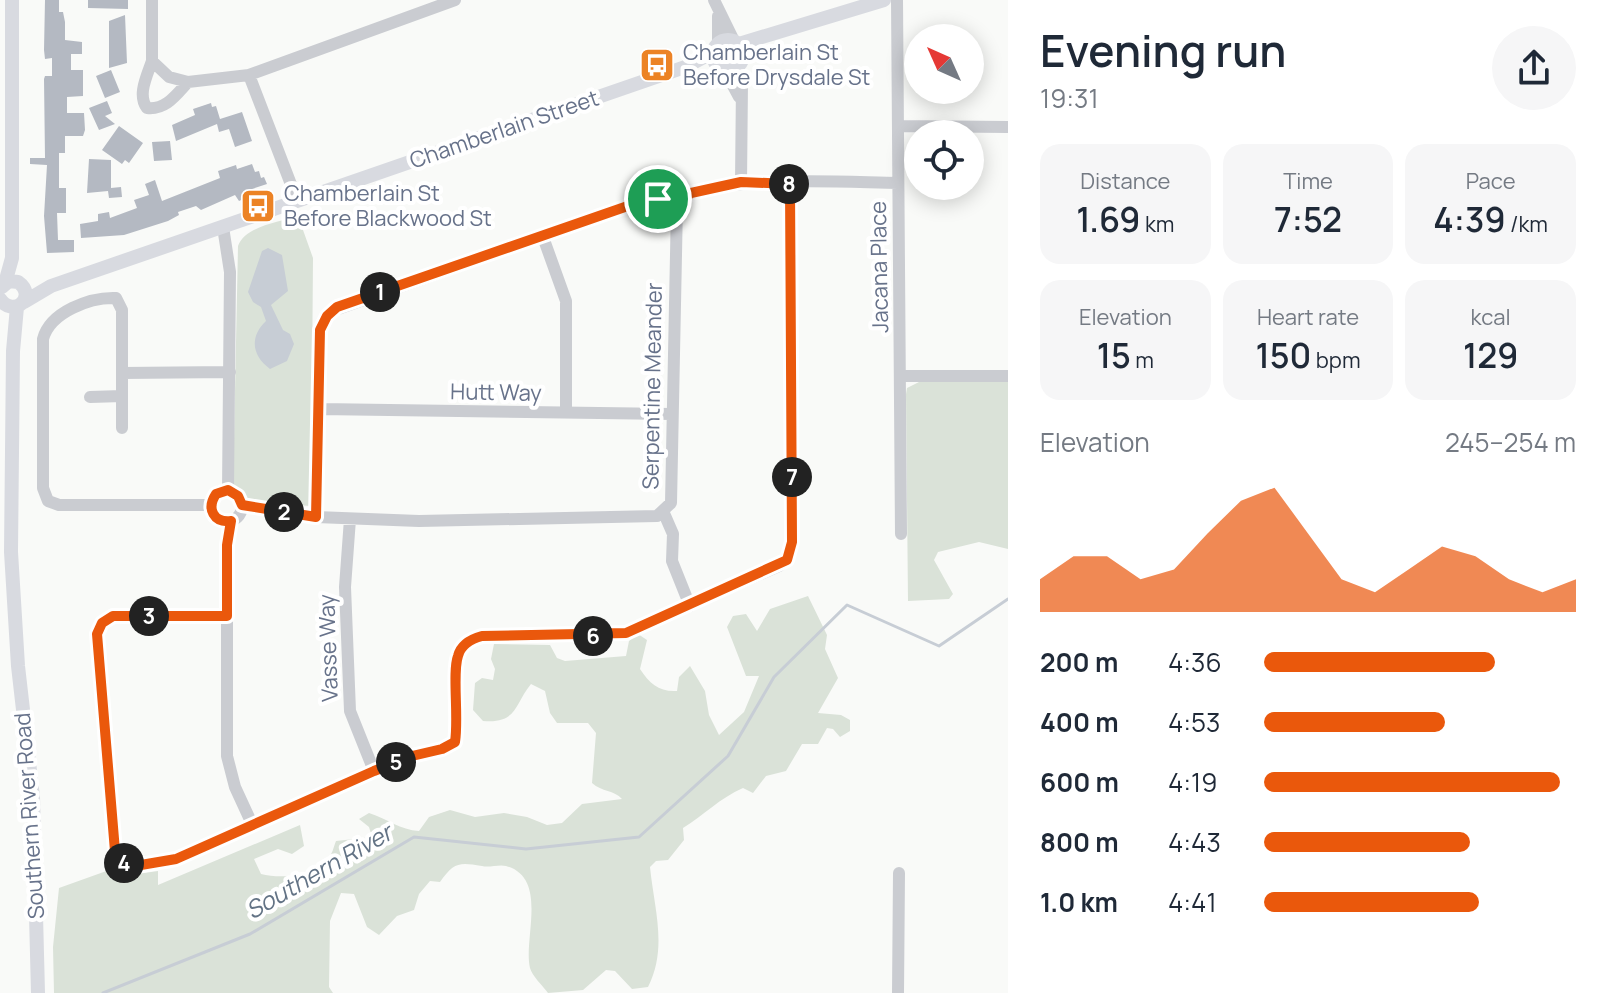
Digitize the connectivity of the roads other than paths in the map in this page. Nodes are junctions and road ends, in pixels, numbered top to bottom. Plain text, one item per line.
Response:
1 (12, 0) edge
2 (152, 0) edge
3 (405, 0) edge
4 (455, 0) edge
5 (884, 0) edge
6 (897, 0) edge
7 (716, 6) edge
8 (409, 15) junction
9 (728, 55) junction
10 (152, 61) junction
11 (249, 75) junction
12 (188, 82) junction
13 (899, 126) junction
14 (1008, 127) edge
15 (741, 182) junction
16 (898, 183) junction
17 (790, 184) junction
18 (297, 200) junction
19 (677, 205) junction
20 (223, 227) junction
21 (543, 237) junction
22 (9, 295) edge
23 (230, 372) junction
24 (122, 373) junction
25 (900, 376) junction
26 (1008, 376) edge
27 (122, 396) junction
28 (90, 397) dead end
29 (320, 409) junction
30 (566, 413) junction
31 (672, 414) junction
32 (122, 428) dead end
33 (228, 490) junction
34 (211, 505) junction
35 (242, 505) junction
36 (663, 511) junction
37 (316, 517) junction
38 (350, 519) junction
39 (231, 521) junction
40 (901, 534) dead end
41 (690, 606) junction
42 (227, 616) junction
43 (374, 771) junction
44 (252, 824) junction
45 (899, 873) dead end
46 (38, 988) edge
47 (898, 993) edge

1 - 22 main road, Southern River Road
2 - 10 street
3 - 8 street
4 - 8 street
5 - 9 main road, Chamberlain Street
6 - 13 street, Jacana Place
7 - 9 street
8 - 11 street
9 - 15 street
9 - 18 main road, Chamberlain Street
10 - 12 street
10 - 12 street
11 - 12 street
11 - 18 street
13 - 14 street
13 - 16 street, Jacana Place
15 - 17 street
15 - 19 street
16 - 17 street
16 - 25 street, Jacana Place
17 - 41 street
18 - 20 main road, Chamberlain Street
19 - 21 street
19 - 31 street, Serpentine Meander
20 - 22 main road, Chamberlain Street
20 - 23 street
21 - 29 street
21 - 30 street
22 - 46 main road, Southern River Road
23 - 24 street
23 - 33 street
24 - 27 street
24 - 34 street
25 - 26 street
25 - 40 street, Jacana Place
27 - 28 street
27 - 32 street
29 - 30 street, Hutt Way
29 - 37 street
30 - 31 street, Hutt Way
31 - 36 street, Serpentine Meander
33 - 34 street
33 - 35 street
34 - 39 street
35 - 37 street, Serpentine Meander
35 - 39 street
36 - 38 street, Serpentine Meander
36 - 41 street
37 - 38 street, Serpentine Meander
38 - 43 street, Vasse Way
39 - 42 street
41 - 43 street
42 - 44 street
42 - 44 street
43 - 44 street
45 - 47 street

